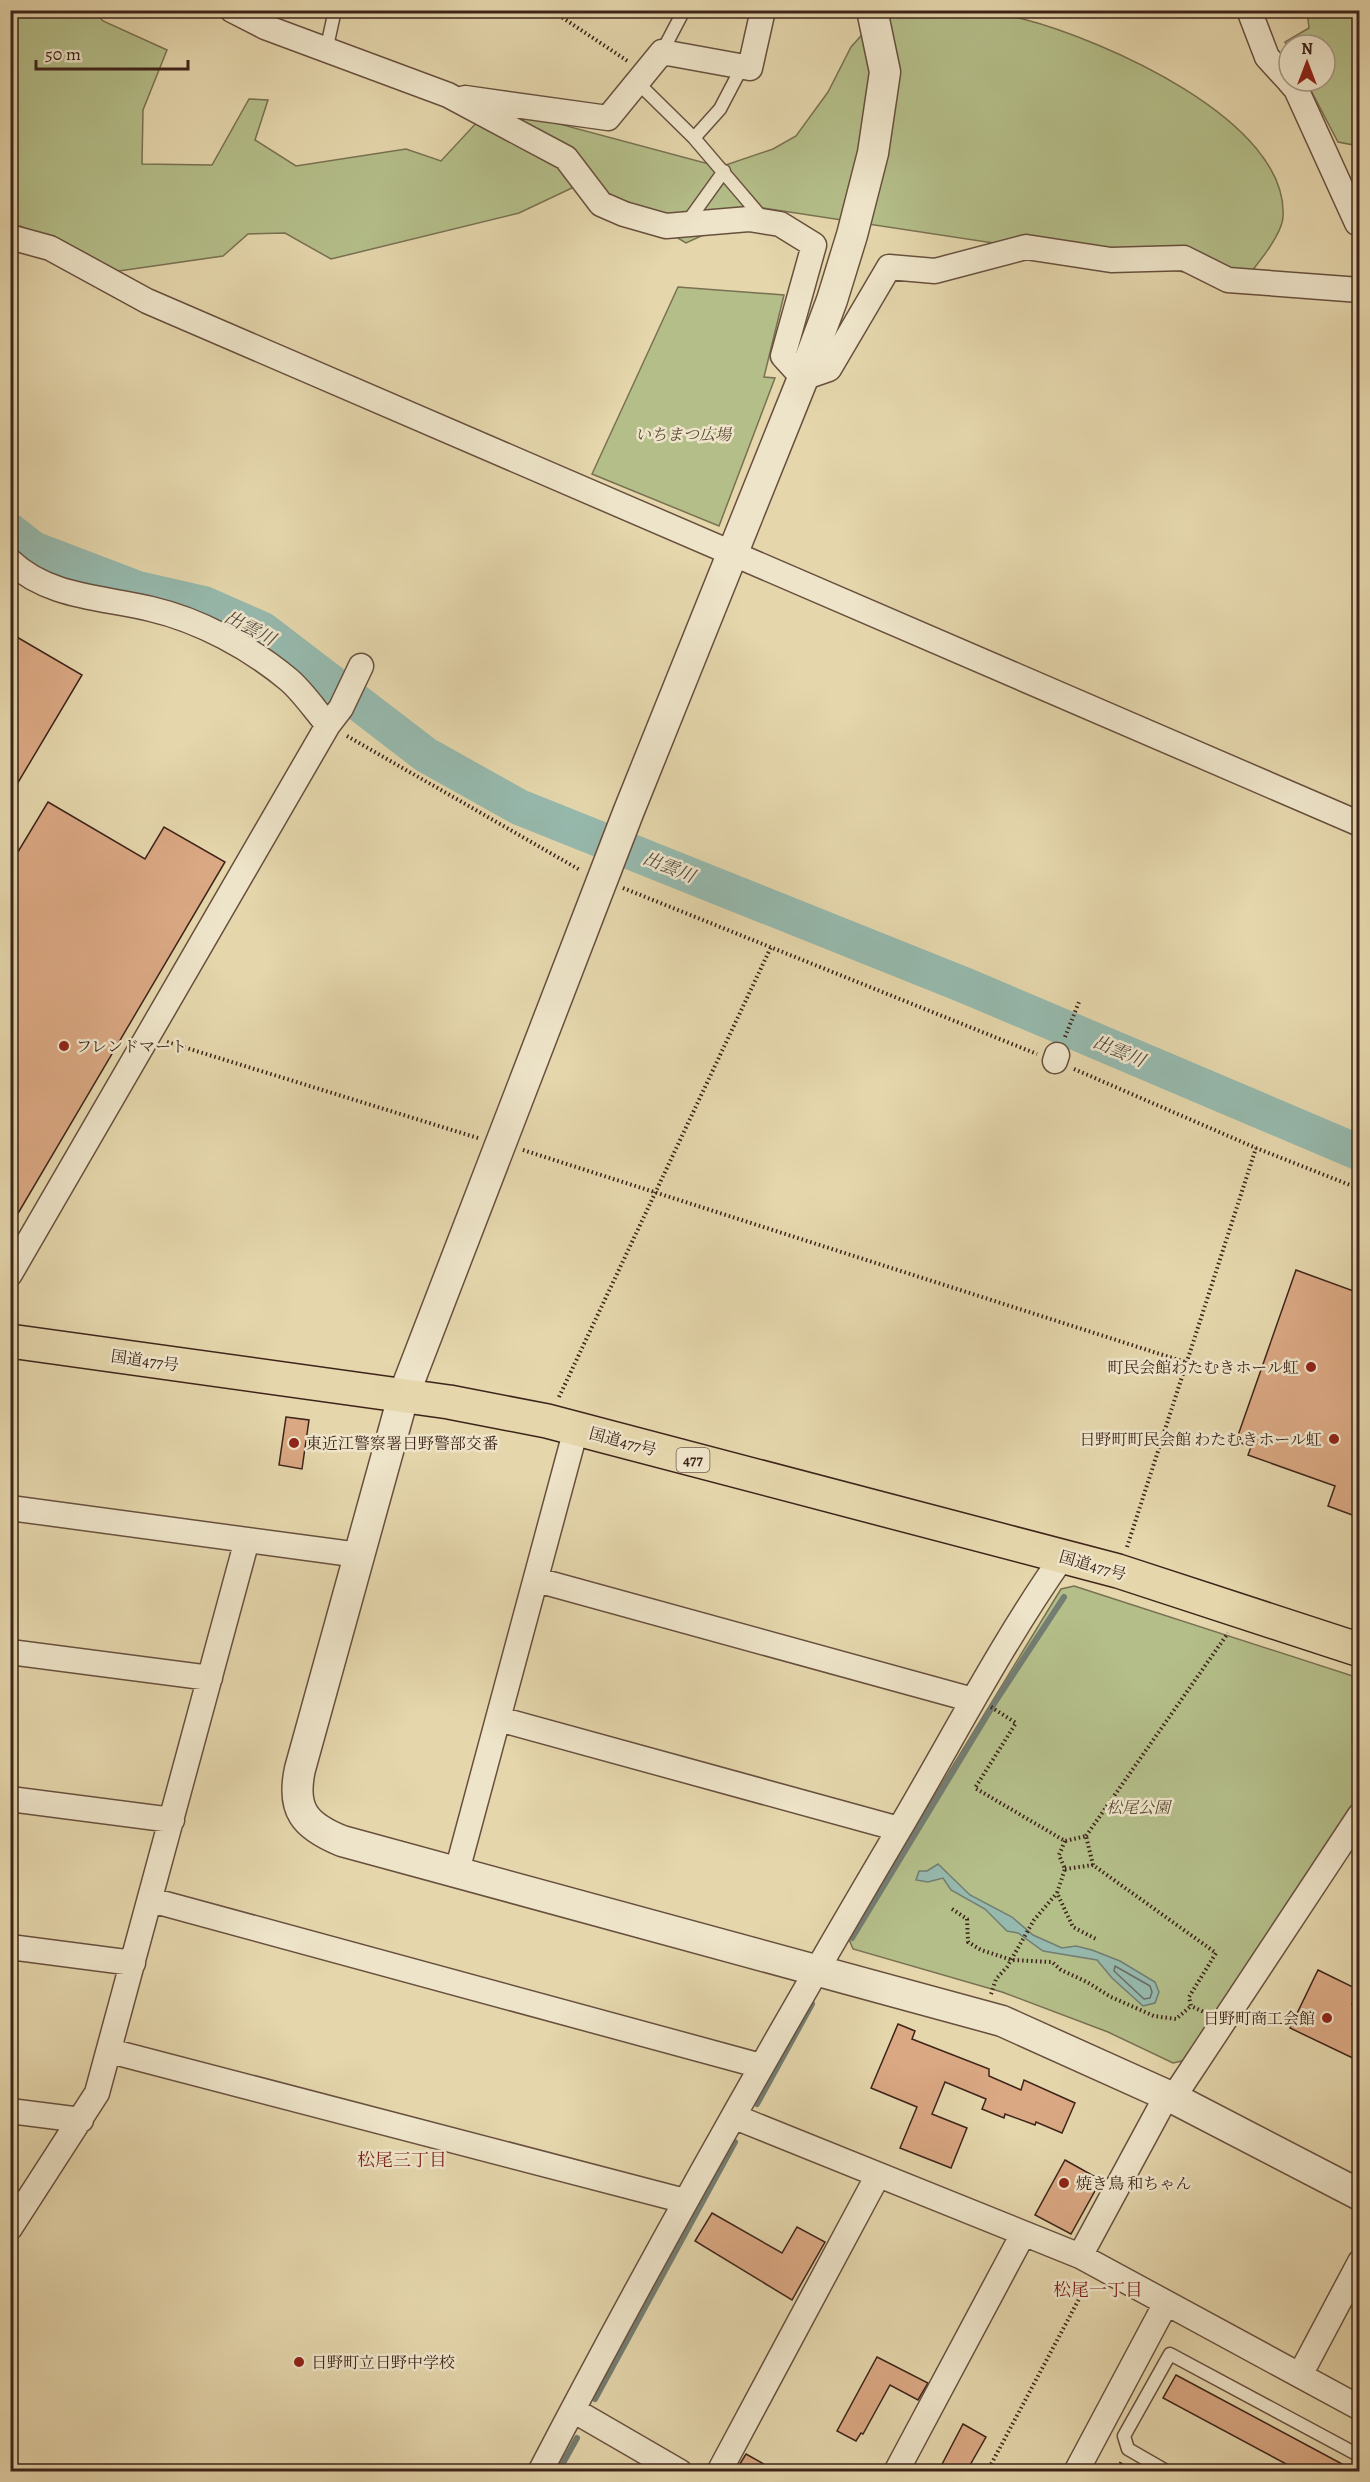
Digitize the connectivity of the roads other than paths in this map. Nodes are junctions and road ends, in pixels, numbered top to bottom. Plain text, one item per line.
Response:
1 (232, 10) edge
2 (334, 10) edge
3 (684, 10) edge
4 (763, 10) edge
5 (872, 10) edge
6 (1249, 10) edge
7 (326, 51) junction
8 (662, 52) junction
9 (742, 67) junction
10 (1277, 68) edge
11 (641, 78) junction
12 (1298, 93) edge
13 (447, 95) junction
14 (694, 138) junction
15 (724, 171) junction
16 (765, 222) junction
17 (1359, 223) edge
18 (685, 225) junction
19 (10, 237) edge
20 (1359, 290) edge
21 (804, 378) junction
22 (732, 553) junction
23 (10, 561) edge
24 (361, 666) dead end
25 (334, 717) junction
26 (1359, 824) edge
27 (10, 1274) edge
28 (10, 1341) edge
29 (403, 1396) junction
30 (561, 1425) junction
31 (10, 1508) edge
32 (247, 1540) junction
33 (359, 1555) junction
34 (1063, 1556) junction
35 (537, 1580) junction
36 (1359, 1650) edge
37 (10, 1652) edge
38 (210, 1678) junction
39 (973, 1700) junction
40 (499, 1719) junction
41 (10, 1799) edge
42 (1359, 1815) edge
43 (172, 1820) junction
44 (899, 1829) junction
45 (457, 1871) junction
46 (151, 1900) junction
47 (10, 1947) edge
48 (134, 1963) junction
49 (815, 1970) junction
50 (110, 2051) junction
51 (761, 2066) junction
52 (1170, 2097) junction
53 (10, 2111) edge
54 (735, 2117) junction
55 (81, 2120) junction
56 (878, 2175) junction
57 (1359, 2195) edge
58 (685, 2201) junction
59 (10, 2228) edge
60 (1023, 2234) junction
61 (1089, 2260) junction
62 (1359, 2262) edge
63 (1166, 2303) junction
64 (1300, 2376) junction
65 (1359, 2408) edge
66 (573, 2410) junction
67 (1359, 2456) edge
68 (540, 2472) edge
69 (680, 2472) edge
70 (720, 2472) edge
71 (896, 2472) edge
72 (1076, 2472) edge
73 (1168, 2472) edge

1 - 7 street
2 - 7 lane
3 - 8 lane
4 - 9 street
5 - 21 street
6 - 10 street
7 - 13 street
8 - 9 street
8 - 11 street
9 - 14 lane
11 - 13 street
11 - 14 lane
12 - 17 street
13 - 18 street
14 - 15 lane
15 - 16 lane
15 - 18 lane
16 - 18 street
16 - 21 street
19 - 22 street
20 - 21 street
21 - 22 street
22 - 26 street
22 - 29 street
23 - 25 street
24 - 25 street
25 - 27 street
28 - 29 highway, 国道477号 / 477
29 - 30 highway, 国道477号 / 477
29 - 33 street
30 - 34 highway, 国道477号 / 477
30 - 35 street
31 - 32 street
32 - 33 street
32 - 38 street
33 - 45 street
34 - 36 highway, 国道477号 / 477
34 - 39 street
35 - 39 street
35 - 40 street
37 - 38 street
38 - 43 street
39 - 44 street
40 - 44 street
40 - 45 street
41 - 43 street
42 - 52 street
43 - 46 street
44 - 49 street
45 - 49 street
46 - 48 street
46 - 51 street
47 - 48 street
48 - 50 street
49 - 51 street
49 - 52 street
50 - 55 street
50 - 58 street
51 - 54 street
52 - 57 street
52 - 61 street
53 - 55 street
54 - 56 street
54 - 58 street
55 - 59 street
56 - 60 street
56 - 70 street
58 - 66 street
60 - 61 street
60 - 71 street
61 - 63 street
62 - 64 street
63 - 64 street
63 - 72 street
64 - 65 street
66 - 68 street
66 - 69 street
67 - 73 lane

